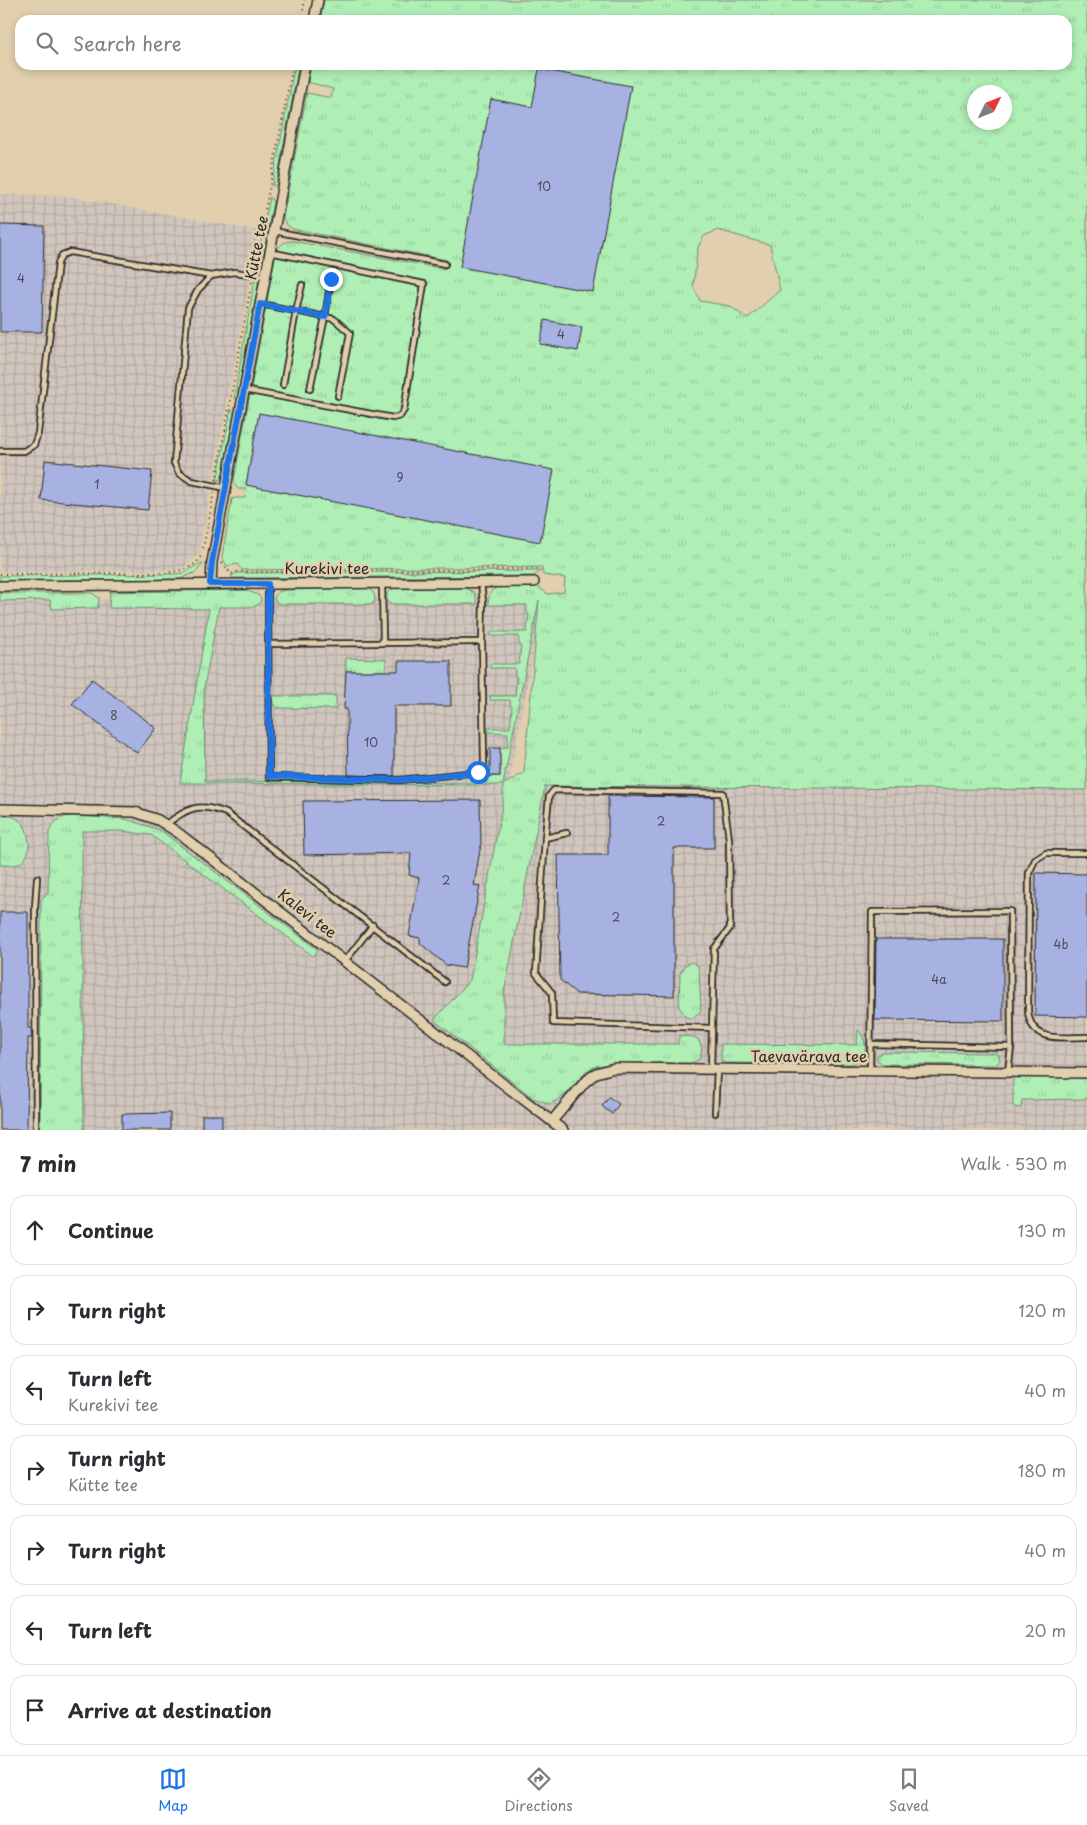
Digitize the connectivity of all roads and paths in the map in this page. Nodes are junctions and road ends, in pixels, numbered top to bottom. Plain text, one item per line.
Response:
1 (305, 0) edge
2 (318, 0) edge
3 (302, 15) edge
4 (315, 15) edge
5 (292, 70) edge
6 (304, 70) edge
7 (274, 231) junction
8 (270, 252) junction
9 (445, 264) dead end
10 (253, 274) junction
11 (211, 276) junction
12 (266, 276) junction
13 (331, 279) dead end
14 (302, 285) dead end
15 (260, 304) junction
16 (296, 311) junction
17 (325, 317) junction
18 (283, 385) dead end
19 (310, 389) dead end
20 (244, 390) junction
21 (338, 396) dead end
22 (0, 451) edge
23 (215, 486) junction
24 (226, 488) junction
25 (200, 559) junction
26 (212, 562) junction
27 (541, 569) dead end
28 (0, 574) edge
29 (481, 582) junction
30 (534, 582) dead end
31 (382, 583) junction
32 (210, 584) junction
33 (268, 584) junction
34 (0, 586) edge
35 (482, 642) junction
36 (383, 643) junction
37 (268, 644) junction
38 (0, 810) edge
39 (165, 825) junction
40 (568, 833) dead end
41 (545, 838) junction
42 (1087, 852) edge
43 (37, 878) dead end
44 (373, 925) junction
45 (345, 962) junction
46 (445, 982) dead end
47 (712, 1028) junction
48 (1087, 1037) edge
49 (871, 1044) junction
50 (1011, 1047) junction
51 (714, 1070) junction
52 (870, 1071) junction
53 (1008, 1072) junction
54 (1087, 1073) edge
55 (715, 1113) dead end
56 (552, 1121) junction
57 (36, 1130) edge
58 (563, 1130) edge

1 - 3 path
2 - 4 street
5 - 10 path
6 - 7 street, Kütte tee
7 - 8 street, Kütte tee
7 - 9 lane
8 - 12 street, Kütte tee
8 - 20 lane
10 - 11 lane
10 - 12 lane
10 - 23 path
11 - 22 lane
11 - 23 lane
12 - 15 street, Kütte tee
13 - 17 lane
14 - 16 lane
15 - 16 lane
15 - 20 street, Kütte tee
16 - 17 lane
16 - 18 lane
17 - 19 lane
17 - 21 lane
20 - 24 street, Kütte tee
23 - 24 lane
23 - 25 path
24 - 26 street, Kütte tee
25 - 26 path
25 - 28 path
26 - 27 path
26 - 32 street, Kütte tee
29 - 30 street, Kurekivi tee
29 - 31 street, Kurekivi tee
29 - 35 lane
31 - 33 street, Kurekivi tee
31 - 36 lane
32 - 33 street, Kurekivi tee
32 - 34 street, Kurekivi tee
33 - 37 lane
35 - 36 lane
35 - 37 lane
36 - 37 lane
38 - 39 street, Kalevi tee
39 - 44 lane
39 - 45 street, Kalevi tee
40 - 41 lane
41 - 47 lane
41 - 47 lane
42 - 48 lane
43 - 57 lane
44 - 45 lane
44 - 46 lane
45 - 56 street, Kalevi tee
47 - 51 lane
49 - 50 lane
49 - 50 lane
49 - 52 lane
50 - 53 lane
51 - 52 street, Taevavärava tee
51 - 55 lane
51 - 56 street, Taevavärava tee
52 - 53 street, Taevavärava tee
53 - 54 street, Taevavärava tee
56 - 58 street, Kalevi tee

